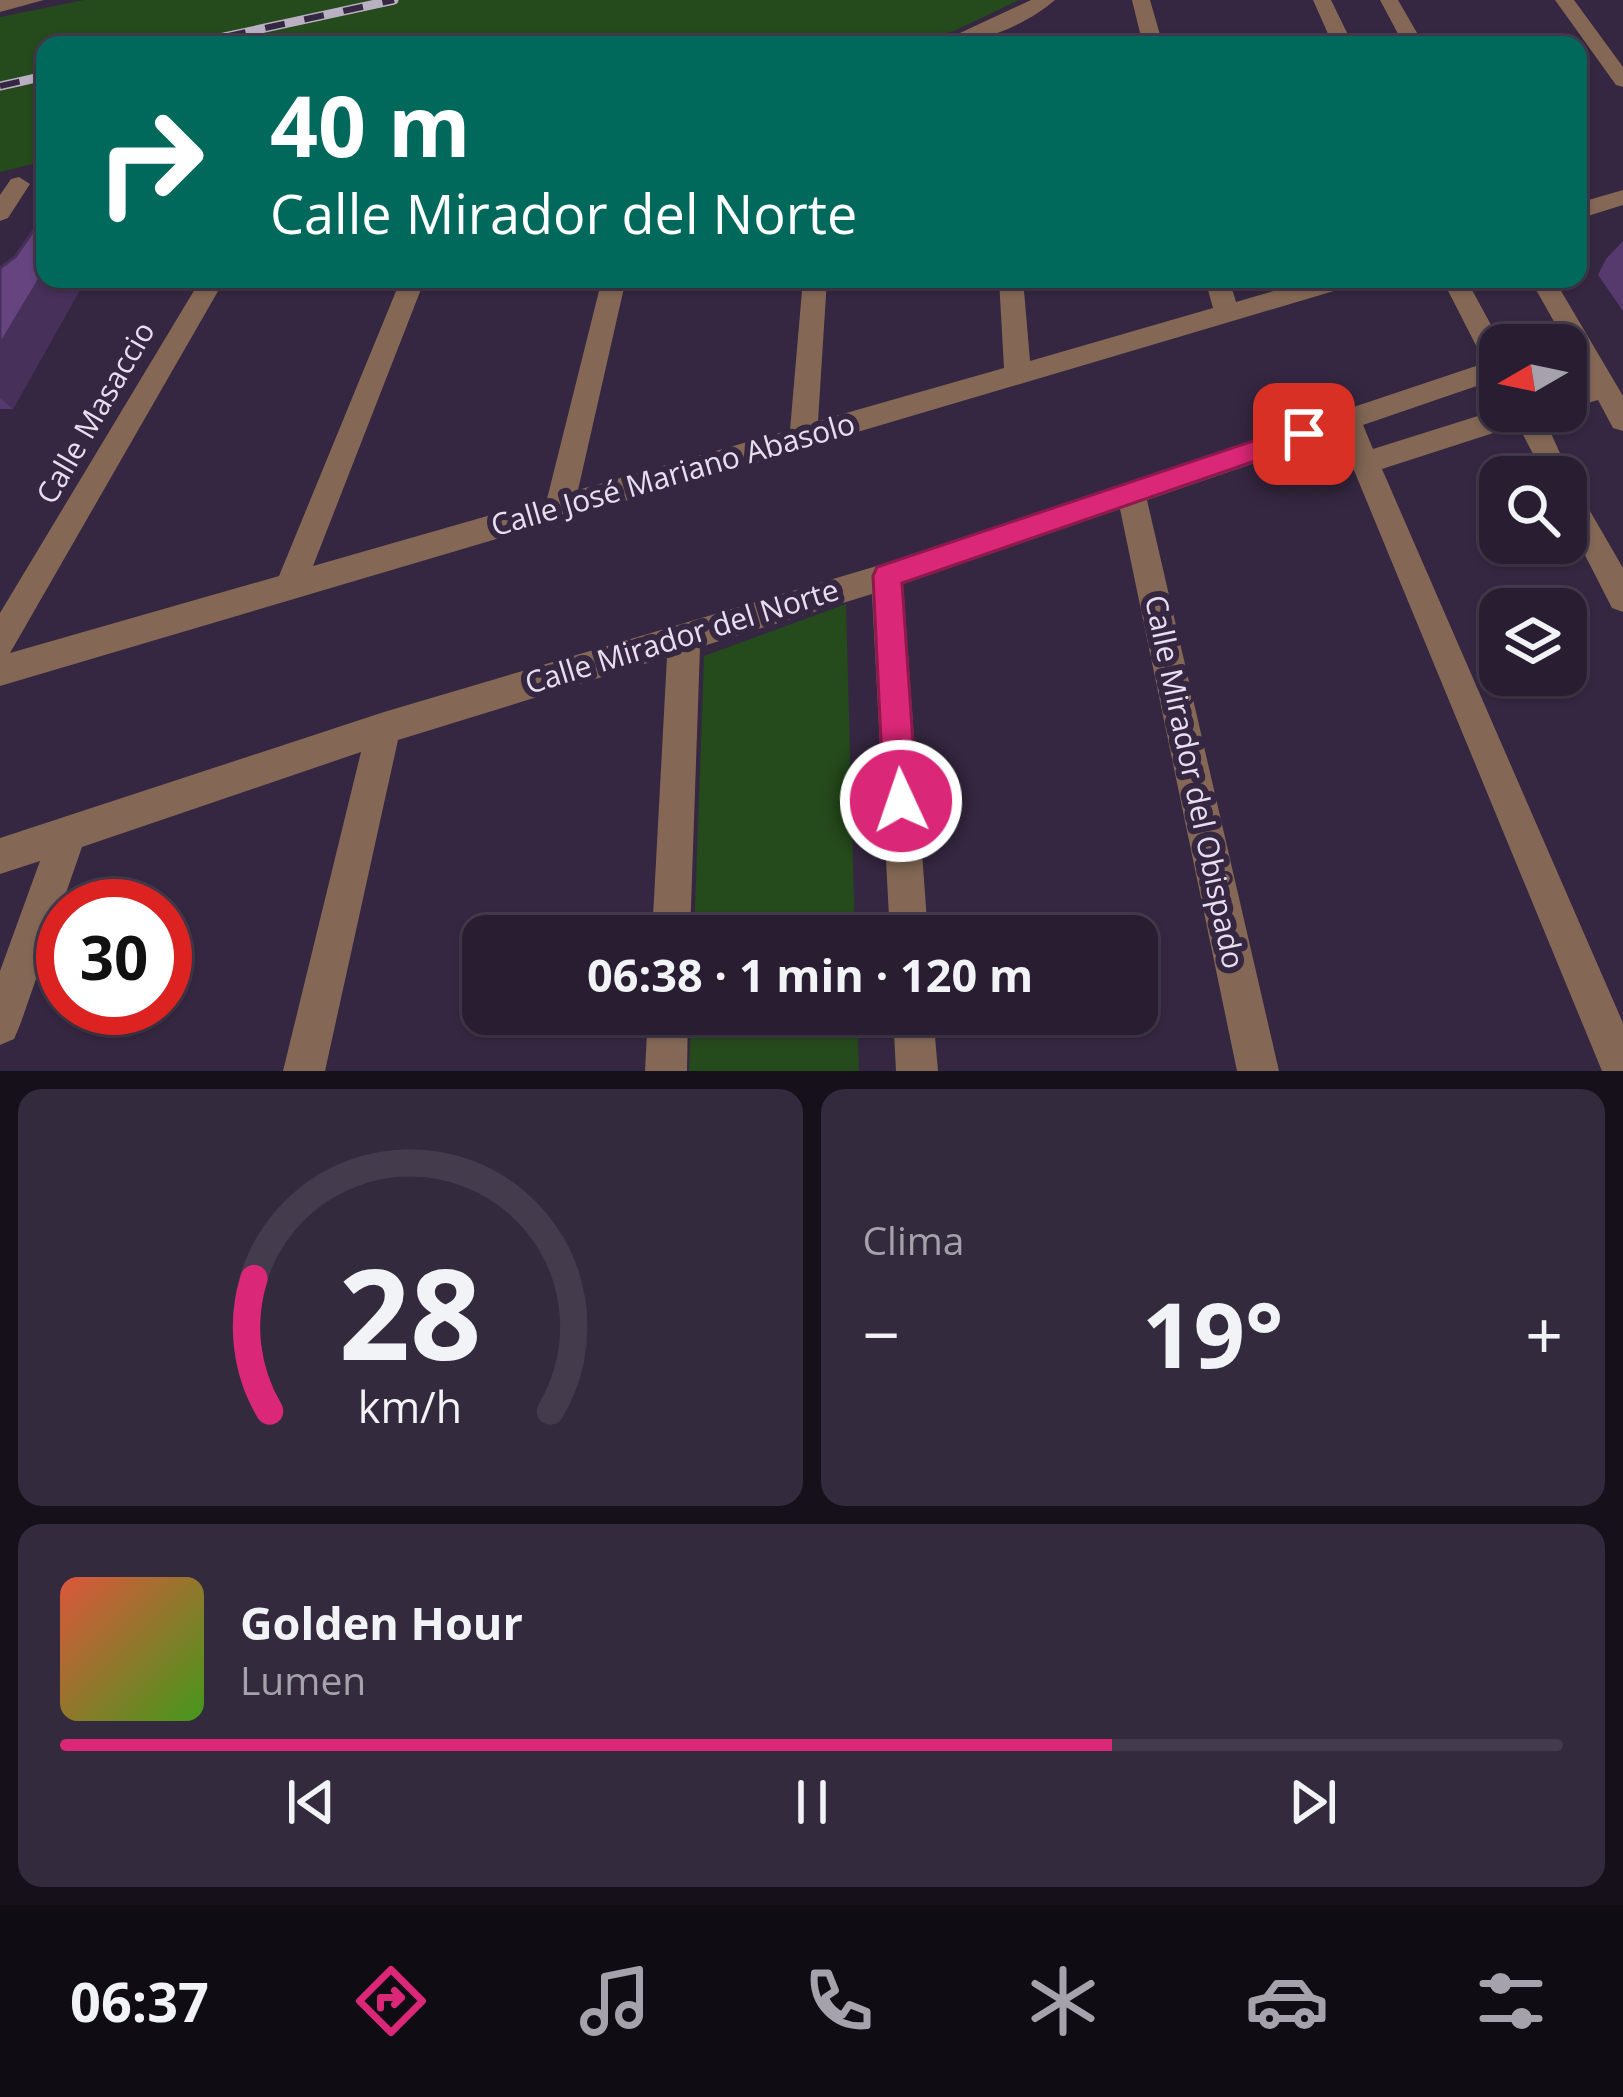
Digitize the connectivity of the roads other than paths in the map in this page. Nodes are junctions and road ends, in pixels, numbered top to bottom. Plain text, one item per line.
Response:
1 (35, 0) edge
2 (1046, 0) edge
3 (1141, 0) edge
4 (1322, 0) edge
5 (1389, 0) edge
6 (1564, 0) edge
7 (0, 6) edge
8 (994, 36) edge
9 (1151, 36) edge
10 (1339, 36) edge
11 (1409, 36) edge
12 (1623, 81) edge
13 (20, 184) dead end
14 (1623, 197) edge
15 (1587, 208) edge
16 (0, 213) edge
17 (208, 288) edge
18 (409, 288) edge
19 (612, 288) edge
20 (813, 288) edge
21 (1012, 288) edge
22 (1220, 288) edge
23 (1315, 288) edge
24 (1459, 288) edge
25 (1546, 288) edge
26 (1227, 314) junction
27 (1562, 324) edge
28 (1479, 327) edge
29 (1587, 366) edge
30 (1018, 374) junction
31 (1479, 374) edge
32 (1604, 388) junction
33 (1587, 393) edge
34 (1347, 420) junction
35 (1623, 420) edge
36 (1479, 426) edge
37 (803, 437) junction
38 (1368, 462) junction
39 (1131, 492) junction
40 (559, 509) junction
41 (1587, 530) edge
42 (887, 576) junction
43 (290, 586) junction
44 (1623, 598) edge
45 (684, 635) junction
46 (0, 642) edge
47 (0, 671) edge
48 (384, 728) junction
49 (68, 835) junction
50 (0, 856) edge
51 (672, 915) edge
52 (908, 915) edge
53 (0, 1025) edge
54 (667, 1035) edge
55 (914, 1035) edge
56 (304, 1071) edge
57 (666, 1071) edge
58 (917, 1071) edge
59 (1258, 1071) edge
60 (1623, 1071) edge

1 - 7 street
2 - 8 street
3 - 9 street
4 - 10 street
5 - 11 street
6 - 12 street
13 - 16 street
14 - 15 street
17 - 46 street, Calle Masaccio
18 - 43 street
19 - 40 street
20 - 37 street
21 - 30 street
22 - 26 street
23 - 26 street, Calle José Mariano Abasolo
24 - 28 street
25 - 27 street
26 - 30 street, Calle José Mariano Abasolo
29 - 32 street
30 - 37 street, Calle José Mariano Abasolo
31 - 34 street, Calle Mirador del Norte
32 - 33 street
32 - 35 street
34 - 38 street
34 - 39 street, Calle Mirador del Norte
36 - 38 street
37 - 40 street, Calle José Mariano Abasolo
38 - 60 street
39 - 42 street, Calle Mirador del Norte
39 - 59 street, Calle Mirador del Obispado
40 - 43 street, Calle José Mariano Abasolo
41 - 44 street
42 - 45 street, Calle Mirador del Norte
42 - 52 street
43 - 47 street, Calle José Mariano Abasolo
45 - 48 street, Calle Mirador del Norte
45 - 51 street
48 - 49 street, Calle Mirador del Norte
48 - 56 street
49 - 50 street, Calle Mirador del Norte
49 - 53 street
54 - 57 street
55 - 58 street

